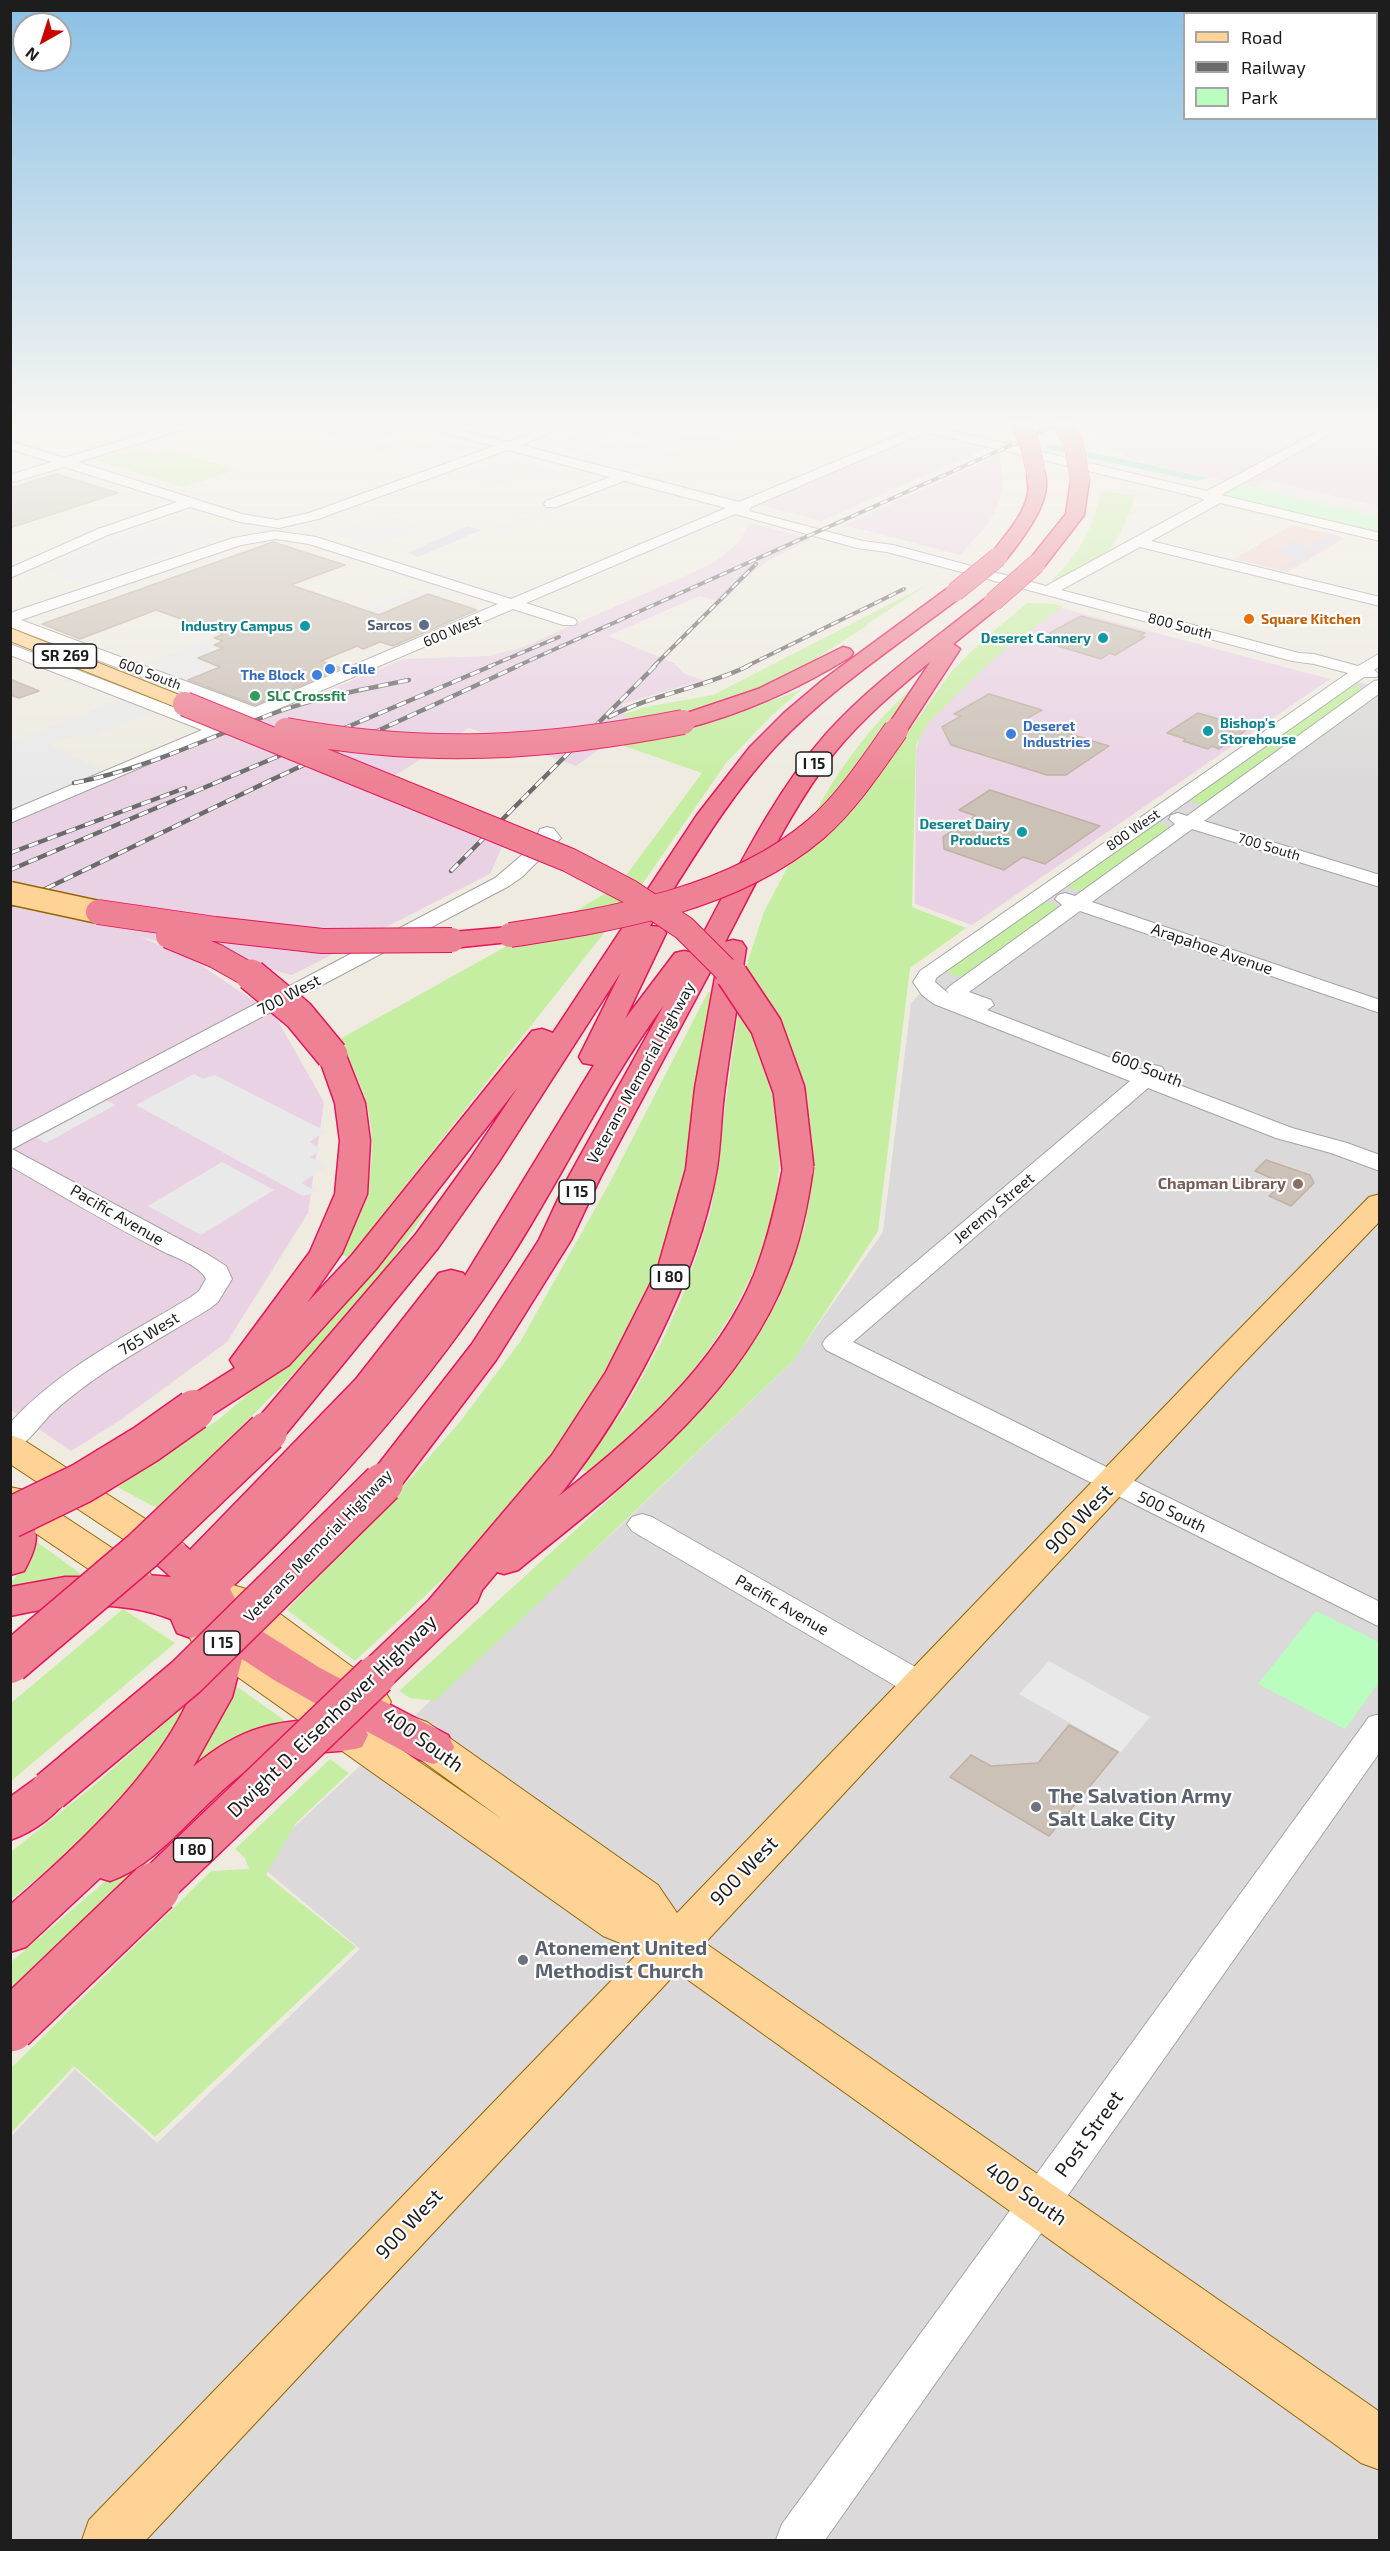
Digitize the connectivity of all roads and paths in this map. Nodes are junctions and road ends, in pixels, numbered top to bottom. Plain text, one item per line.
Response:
1 (74, 545) edge
2 (226, 545) edge
3 (327, 545) edge
4 (652, 545) edge
5 (862, 545) edge
6 (1008, 545) edge
7 (1051, 545) edge
8 (1132, 545) edge
9 (1150, 545) edge
10 (10, 574) edge
11 (1048, 591) junction
12 (955, 592) junction
13 (78, 596) junction
14 (1380, 602) edge
15 (514, 604) junction
16 (10, 620) edge
17 (569, 622) dead end
18 (963, 627) junction
19 (19, 630) edge
20 (10, 648) edge
21 (1380, 658) edge
22 (1358, 674) junction
23 (1380, 676) edge
24 (1380, 684) edge
25 (185, 704) junction
26 (257, 714) junction
27 (218, 730) junction
28 (1163, 809) junction
29 (709, 815) junction
30 (10, 818) edge
31 (1193, 818) junction
32 (547, 833) dead end
33 (765, 847) junction
34 (1284, 847) junction
35 (1380, 872) edge
36 (1380, 881) edge
37 (745, 884) junction
38 (660, 892) junction
39 (1044, 892) junction
40 (10, 893) edge
41 (1077, 902) junction
42 (98, 912) junction
43 (956, 998) junction
44 (1380, 1007) edge
45 (1150, 1076) junction
46 (10, 1143) edge
47 (10, 1156) edge
48 (1380, 1164) edge
49 (1380, 1203) edge
50 (219, 1279) joint
51 (835, 1344) joint
52 (72, 1383) junction
53 (194, 1410) junction
54 (10, 1411) edge
55 (10, 1442) edge
56 (10, 1447) edge
57 (1113, 1483) junction
58 (10, 1499) edge
59 (10, 1512) edge
60 (10, 1518) edge
61 (642, 1524) dead end
62 (10, 1561) edge
63 (191, 1596) junction
64 (10, 1602) edge
65 (446, 1606) junction
66 (1380, 1616) edge
67 (10, 1663) edge
68 (922, 1686) junction
69 (1380, 1726) edge
70 (347, 1735) junction
71 (433, 1747) joint
72 (10, 1822) edge
73 (56, 1893) junction
74 (10, 1933) edge
75 (673, 1945) junction
76 (10, 2026) edge
77 (1039, 2203) junction
78 (1380, 2444) edge
79 (109, 2541) edge
80 (798, 2541) edge

1 - 10 street
2 - 13 street
3 - 15 street
4 - 15 street, 600 West
5 - 11 street, 800 South
6 - 12 highway, bridge
7 - 18 highway, Veterans Memorial Highway / I 15, bridge
8 - 11 street
9 - 14 street
11 - 22 street, 800 South
12 - 25 highway, bridge
12 - 29 highway
13 - 16 street
13 - 19 street
15 - 17 street
15 - 26 street, 600 West
16 - 19 street, 600 South
18 - 33 highway, Veterans Memorial Highway / I 15
18 - 42 highway, bridge
19 - 25 main road, 600 South / SR 269
19 - 26 street, 600 South
20 - 27 street, 600 South
21 - 22 street, 800 West
22 - 23 street, 800 South
22 - 24 street, 800 South
22 - 28 street, 800 West
24 - 31 street, 800 West
25 - 65 highway, bridge
26 - 27 street, 600 West
27 - 30 street, 600 West
28 - 31 street, 700 South
28 - 39 street, 800 West
29 - 38 highway
29 - 63 highway
31 - 34 street, 700 South
31 - 41 street, 800 West
32 - 46 street, 700 West
33 - 37 highway, Veterans Memorial Highway / I 15
33 - 63 highway
34 - 35 street, 700 South
34 - 36 street, 700 South
37 - 65 highway, I 80
37 - 72 highway, Veterans Memorial Highway / I 15, bridge
38 - 53 highway
38 - 67 highway, bridge
39 - 41 street, Arapahoe Avenue
39 - 43 street, 800 West
40 - 42 main road, bridge
41 - 43 street, 800 West
41 - 44 street, Arapahoe Avenue
42 - 53 highway, bridge
43 - 45 street, 600 South
45 - 48 street, 600 South
45 - 51 street, Jeremy Street
47 - 50 street, Pacific Avenue
49 - 57 main road, 900 West
50 - 52 street, 765 West
51 - 57 street, 500 South
52 - 54 street, 765 West
52 - 55 street, 765 West
53 - 60 highway, bridge
56 - 63 main road, 400 South
57 - 66 street, 500 South
57 - 68 main road, 900 West
58 - 63 main road, 400 South
59 - 62 highway
61 - 68 street, Pacific Avenue
63 - 64 highway
63 - 70 main road, 400 South
63 - 71 highway
63 - 73 highway
65 - 76 highway, Dwight D. Eisenhower Highway / I 80, bridge
68 - 75 main road, 900 West
69 - 77 street, Post Street
70 - 73 highway
70 - 75 main road, 400 South
71 - 75 main road, 400 South
73 - 74 highway
75 - 77 main road, 400 South
75 - 79 main road, 900 West
77 - 78 main road, 400 South
77 - 80 street, Post Street

